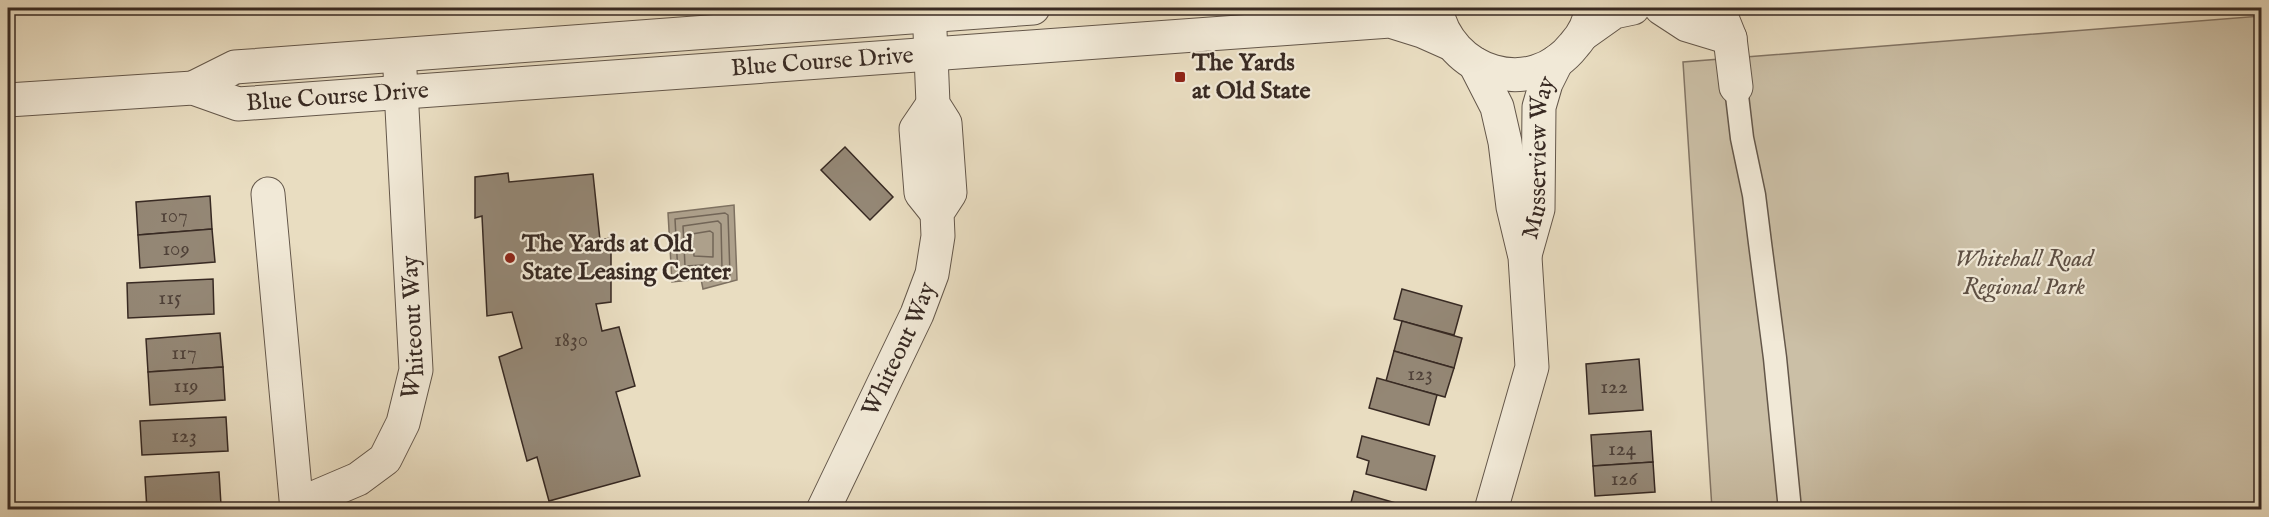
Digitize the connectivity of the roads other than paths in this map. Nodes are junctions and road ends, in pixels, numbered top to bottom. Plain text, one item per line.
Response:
1 (1033, 8) edge
2 (1436, 8) edge
3 (1633, 8) edge
4 (1661, 8) edge
5 (1718, 8) edge
6 (929, 12) edge
7 (1587, 21) edge
8 (1730, 38) junction
9 (1449, 43) junction
10 (931, 53) junction
11 (399, 54) junction
12 (1557, 61) junction
13 (1475, 64) junction
14 (1736, 87) joint
15 (193, 88) junction
16 (402, 93) junction
17 (8, 100) edge
18 (268, 194) dead end
19 (1525, 257) junction
20 (297, 507) edge
21 (823, 510) edge
22 (1491, 510) edge
23 (1790, 510) edge

1 - 6 street, Blue Course Drive
2 - 9 street, Blue Course Drive
3 - 7 street, Blue Course Drive
4 - 8 street
5 - 8 street
6 - 10 street, Whiteout Way
6 - 11 street, Blue Course Drive
7 - 12 street, Blue Course Drive
8 - 14 street
9 - 10 street, Blue Course Drive
9 - 13 street, Blue Course Drive
10 - 16 street, Blue Course Drive
10 - 21 street, Whiteout Way
11 - 15 street, Blue Course Drive
11 - 16 street, Whiteout Way
12 - 13 street, Blue Course Drive
12 - 19 street, Musserview Way
13 - 19 street, Musserview Way
14 - 23 lane
15 - 16 street, Blue Course Drive
15 - 17 street, Blue Course Drive
16 - 20 street, Whiteout Way
18 - 20 street, Whiteout Way
19 - 22 street, Musserview Way

